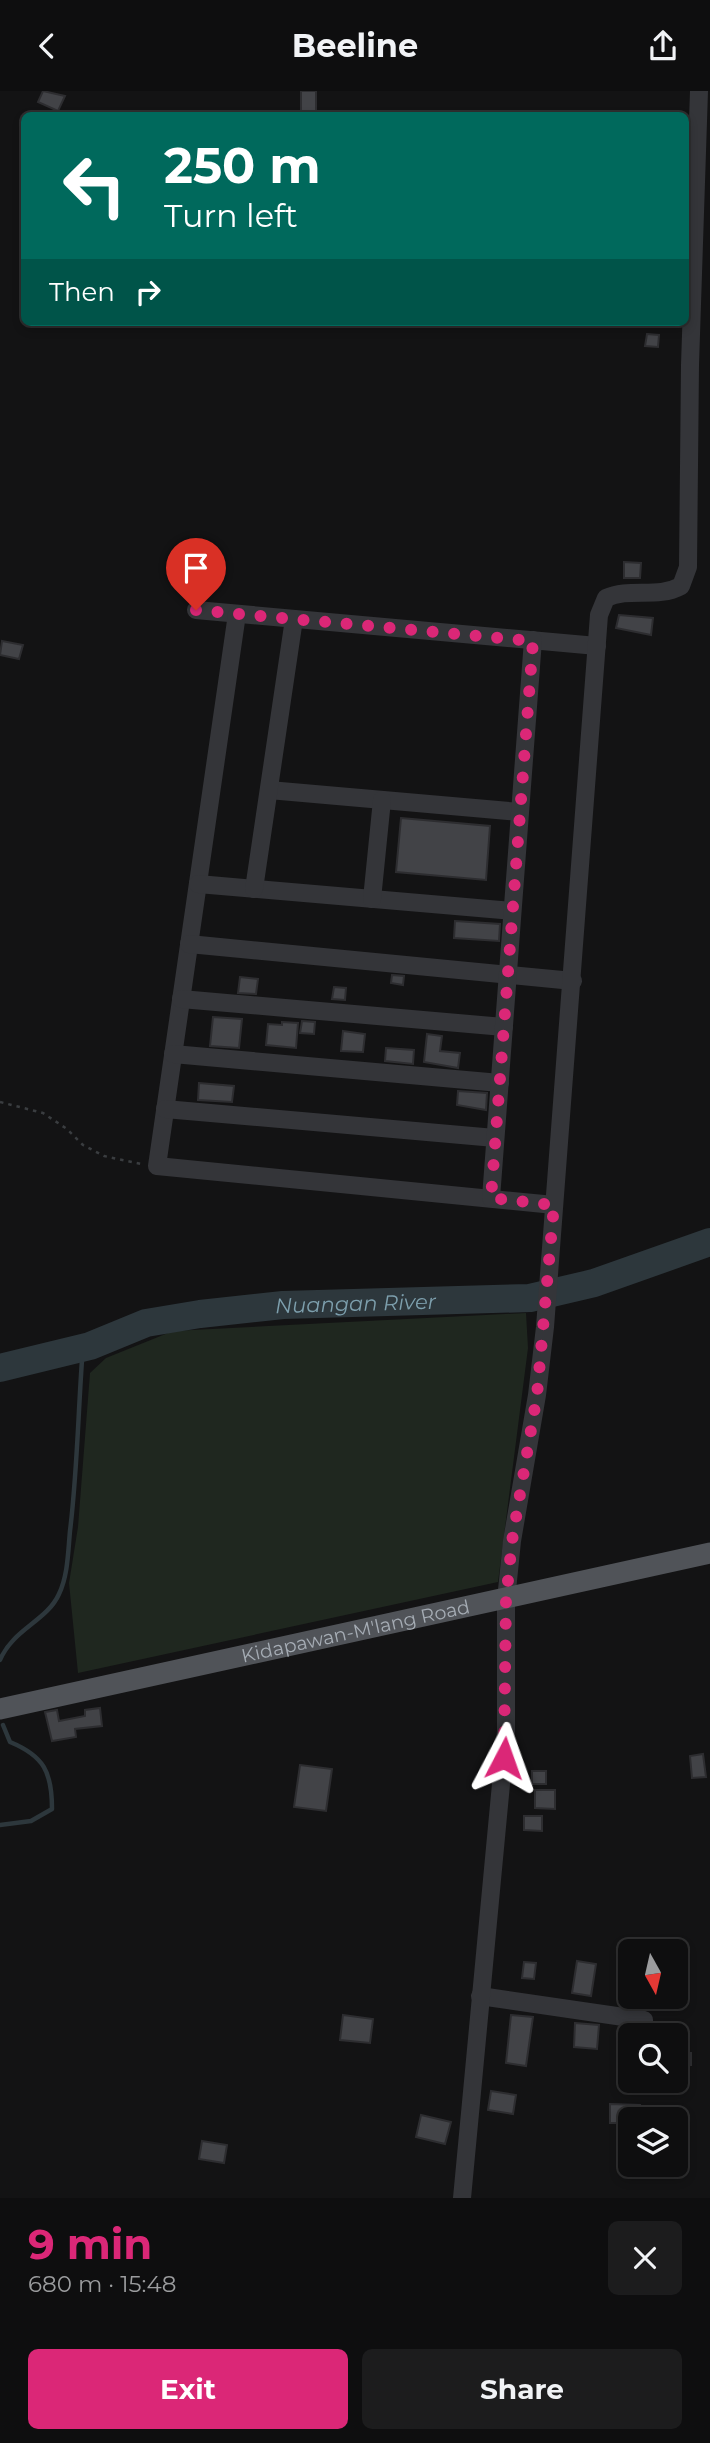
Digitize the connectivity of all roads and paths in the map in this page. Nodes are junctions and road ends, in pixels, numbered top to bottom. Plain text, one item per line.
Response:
1 (699, 91) edge
2 (196, 610) dead end
3 (237, 614) junction
4 (294, 619) junction
5 (533, 641) junction
6 (597, 646) junction
7 (269, 790) junction
8 (382, 800) junction
9 (520, 811) junction
10 (198, 884) junction
11 (254, 889) junction
12 (372, 899) junction
13 (512, 911) junction
14 (189, 944) junction
15 (508, 974) junction
16 (573, 981) junction
17 (181, 999) junction
18 (504, 1027) junction
19 (173, 1053) junction
20 (500, 1083) junction
21 (0, 1102) edge
22 (165, 1109) junction
23 (495, 1137) junction
24 (157, 1166) junction
25 (491, 1198) junction
26 (554, 1205) junction
27 (710, 1553) edge
28 (506, 1600) junction
29 (0, 1709) edge
30 (480, 1996) junction
31 (644, 2020) dead end
32 (462, 2198) edge

1 - 6 street
2 - 3 street
3 - 4 street
3 - 10 street
4 - 5 street
4 - 7 street
5 - 6 street
5 - 9 street
6 - 16 street
7 - 8 street
7 - 11 street
8 - 9 street
8 - 12 street
9 - 13 street
10 - 11 street
10 - 14 street
11 - 12 street
12 - 13 street
13 - 15 street
14 - 15 street
14 - 17 street
15 - 16 street
15 - 18 street
16 - 26 street
17 - 18 street
17 - 19 street
18 - 20 street
19 - 20 street
19 - 22 street
20 - 23 street
21 - 24 path
22 - 23 street
22 - 24 street
23 - 25 street
24 - 25 street
25 - 26 street
26 - 28 street
27 - 28 main road, Kidapawan-M'lang Road
28 - 29 main road, Kidapawan-M'lang Road
28 - 30 street
30 - 31 street
30 - 32 street

